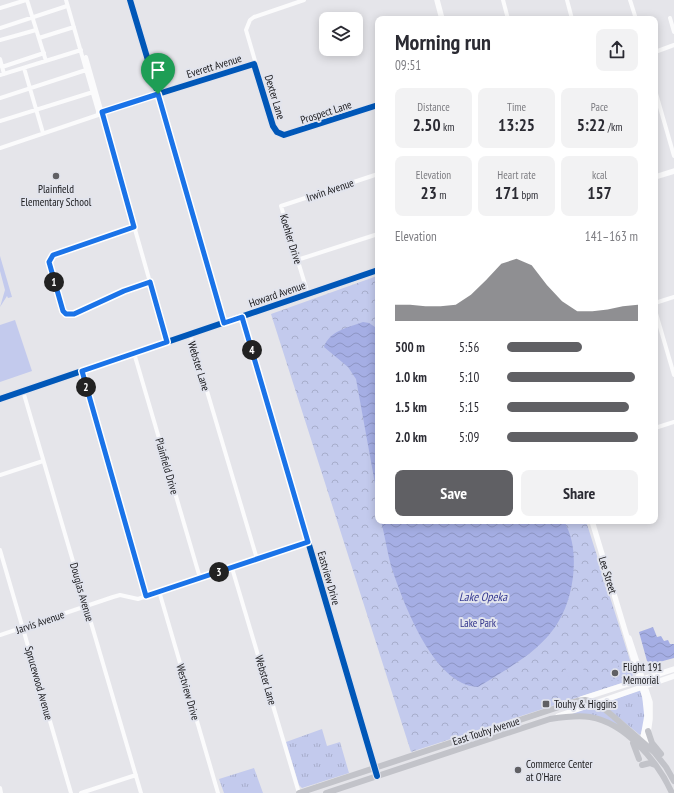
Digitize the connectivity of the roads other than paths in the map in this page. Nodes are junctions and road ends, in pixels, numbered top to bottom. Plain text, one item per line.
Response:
1 (6, 0) edge
2 (27, 0) edge
3 (66, 0) edge
4 (130, 0) edge
5 (304, 0) edge
6 (437, 0) edge
7 (503, 0) edge
8 (567, 0) edge
9 (630, 0) edge
10 (8, 6) junction
11 (68, 6) junction
12 (0, 8) edge
13 (441, 16) edge
14 (507, 16) edge
15 (571, 16) edge
16 (635, 16) edge
17 (32, 17) junction
18 (670, 18) dead end
19 (74, 27) junction
20 (0, 28) edge
21 (36, 30) junction
22 (674, 32) edge
23 (39, 38) junction
24 (0, 40) edge
25 (674, 45) edge
26 (80, 50) junction
27 (658, 51) edge
28 (44, 53) junction
29 (86, 57) dead end
30 (0, 59) edge
31 (46, 61) junction
32 (254, 64) junction
33 (2, 66) junction
34 (24, 68) junction
35 (86, 70) junction
36 (2, 75) edge
37 (30, 88) junction
38 (93, 92) junction
39 (158, 94) junction
40 (0, 98) edge
41 (658, 100) edge
42 (375, 106) edge
43 (36, 109) junction
44 (102, 112) junction
45 (0, 121) edge
46 (43, 133) junction
47 (280, 133) joint
48 (0, 148) edge
49 (674, 156) edge
50 (674, 171) edge
51 (375, 175) edge
52 (658, 176) edge
53 (281, 206) joint
54 (134, 227) junction
55 (375, 235) edge
56 (297, 260) junction
57 (375, 271) edge
58 (150, 282) junction
59 (308, 294) junction
60 (674, 297) edge
61 (658, 302) edge
62 (242, 317) junction
63 (658, 320) edge
64 (224, 323) junction
65 (190, 334) junction
66 (167, 342) junction
67 (134, 353) junction
68 (82, 371) junction
69 (674, 375) edge
70 (23, 391) junction
71 (0, 399) edge
72 (674, 422) edge
73 (658, 427) edge
74 (44, 461) junction
75 (0, 475) edge
76 (593, 524) edge
77 (308, 542) junction
78 (0, 550) edge
79 (257, 559) junction
80 (232, 568) junction
81 (200, 578) junction
82 (159, 592) junction
83 (146, 596) junction
84 (86, 606) junction
85 (23, 628) junction
86 (0, 635) edge
87 (674, 669) edge
88 (674, 676) edge
89 (642, 680) junction
90 (655, 683) junction
91 (644, 687) junction
92 (649, 698) junction
93 (577, 701) junction
94 (597, 703) junction
95 (550, 719) junction
96 (648, 731) junction
97 (630, 738) junction
98 (644, 746) junction
99 (639, 758) dead end
100 (642, 765) dead end
101 (658, 766) junction
102 (666, 767) junction
103 (374, 768) junction
104 (136, 775) junction
105 (377, 776) junction
106 (674, 781) edge
107 (0, 788) edge
108 (2, 793) edge
109 (71, 793) edge
110 (81, 793) edge
111 (141, 793) edge
112 (218, 793) edge
113 (299, 793) edge
114 (326, 793) edge
115 (672, 793) edge

1 - 10 street
2 - 10 street
2 - 17 street
3 - 11 street
4 - 39 street
5 - 32 street, Dexter Lane
6 - 13 main road
7 - 14 street
8 - 15 street
9 - 16 street
10 - 12 street
11 - 17 street
11 - 19 street
17 - 20 street
17 - 21 street
18 - 22 street
19 - 23 street
19 - 26 street
21 - 23 street
21 - 24 street
23 - 28 street
25 - 27 street
26 - 31 street
26 - 35 street
28 - 31 street
28 - 33 street
29 - 44 street
30 - 33 street
31 - 34 street
32 - 39 street, Everett Avenue
32 - 47 street, Dexter Lane
33 - 36 street
34 - 36 street
34 - 37 street
35 - 37 street
35 - 38 street
37 - 40 street
37 - 43 street
38 - 43 street
38 - 46 street
39 - 44 street, Everett Avenue
39 - 64 street
41 - 49 street
42 - 47 street, Prospect Lane
43 - 45 street
43 - 46 street
44 - 54 street
46 - 48 street
50 - 52 main road
51 - 53 street, Irwin Avenue
53 - 56 street, Koehler Drive
54 - 58 street
54 - 58 street
55 - 56 street
56 - 59 street, Koehler Drive
57 - 59 main road, Howard Avenue
58 - 66 street
59 - 62 main road, Howard Avenue
60 - 61 street
62 - 64 main road, Howard Avenue
62 - 77 street, Eastview Drive
63 - 69 street
64 - 65 main road, Howard Avenue
65 - 66 main road, Howard Avenue
65 - 79 street, Webster Lane
66 - 67 main road, Howard Avenue
67 - 68 main road, Howard Avenue
67 - 81 street, Plainfield Drive
68 - 70 main road, Howard Avenue
68 - 83 street
70 - 71 main road, Howard Avenue
70 - 74 street, Douglas Avenue
72 - 73 street
74 - 75 street
74 - 84 street, Douglas Avenue
76 - 89 main road, Lee Street
77 - 79 street, Jarvis Avenue
77 - 103 street, Eastview Drive
78 - 85 street, Sprucewood Avenue
79 - 80 street, Jarvis Avenue
80 - 81 street, Jarvis Avenue
80 - 113 street, Webster Lane
81 - 82 street, Jarvis Avenue
82 - 83 street, Jarvis Avenue
82 - 112 street, Westview Drive
83 - 84 street, Jarvis Avenue
84 - 85 street, Jarvis Avenue
84 - 104 street, Douglas Avenue
85 - 86 street, Jarvis Avenue
85 - 109 street, Sprucewood Avenue
87 - 89 main road, East Touhy Avenue
88 - 90 main road, East Touhy Avenue
89 - 91 main road, Lee Street
89 - 93 main road, East Touhy Avenue
90 - 91 main road, East Touhy Avenue
90 - 92 main road
91 - 92 main road, Lee Street
91 - 94 main road, East Touhy Avenue
91 - 98 main road, Lee Street
92 - 96 main road, Lee Street
93 - 94 main road
93 - 103 main road, East Touhy Avenue
94 - 95 main road, East Touhy Avenue
94 - 98 main road
95 - 97 main road
95 - 105 main road, East Touhy Avenue
96 - 98 main road, Lee Street
96 - 102 main road
97 - 98 main road
97 - 99 main road
98 - 101 main road
98 - 102 main road
100 - 101 main road
101 - 115 main road
102 - 106 main road
103 - 105 street, Eastview Drive
103 - 113 main road, East Touhy Avenue
104 - 110 street
104 - 111 street, Douglas Avenue
105 - 114 main road, East Touhy Avenue
107 - 108 street

